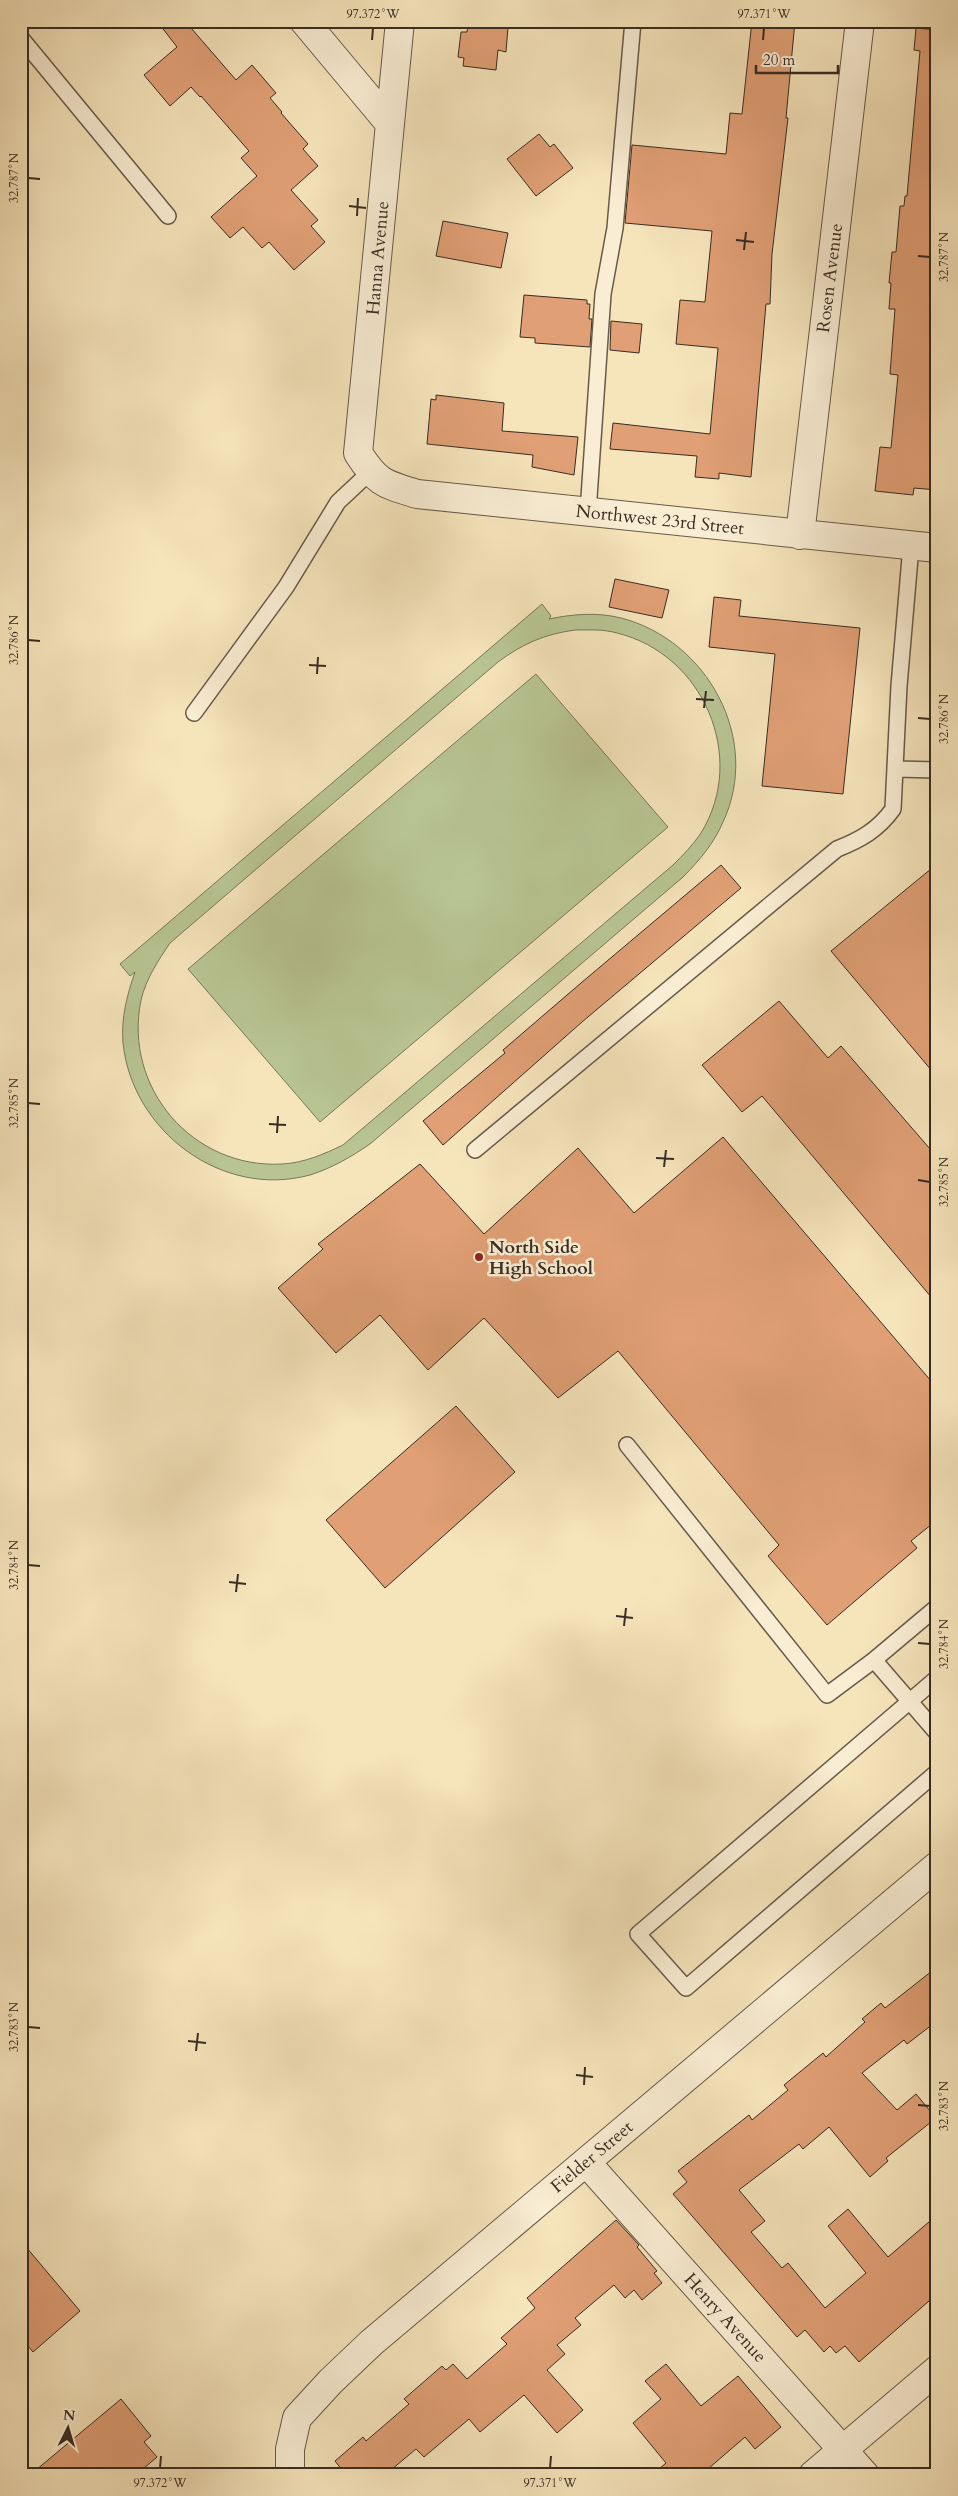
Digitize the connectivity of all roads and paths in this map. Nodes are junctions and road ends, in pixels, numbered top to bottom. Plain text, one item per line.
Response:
1 (304, 21) edge
2 (400, 21) edge
3 (633, 21) edge
4 (860, 21) edge
5 (21, 38) edge
6 (390, 124) junction
7 (168, 216) dead end
8 (377, 478) junction
9 (588, 512) junction
10 (800, 535) junction
11 (924, 547) edge
12 (194, 713) dead end
13 (896, 768) junction
14 (937, 770) edge
15 (475, 1150) dead end
16 (627, 1445) dead end
17 (937, 1607) edge
18 (874, 1660) junction
19 (937, 1678) edge
20 (910, 1701) junction
21 (937, 1733) edge
22 (937, 1772) edge
23 (937, 1866) edge
24 (586, 2162) junction
25 (937, 2370) edge
26 (842, 2450) junction
27 (290, 2475) edge
28 (813, 2475) edge
29 (865, 2475) edge

1 - 6 street
2 - 6 street, Hanna Avenue
3 - 9 lane
4 - 10 street, Rosen Avenue
5 - 7 lane
6 - 8 street, Hanna Avenue
8 - 9 street, Northwest 23rd Street
8 - 12 lane
9 - 10 street, Northwest 23rd Street
10 - 11 street, Northwest 23rd Street
11 - 13 lane
13 - 14 lane
13 - 15 lane
16 - 18 lane
17 - 18 lane
18 - 20 lane
19 - 20 lane
20 - 21 lane
20 - 22 lane
23 - 24 street, Fielder Street
24 - 26 street, Henry Avenue
24 - 27 street, Fielder Street
25 - 26 street
26 - 28 street
26 - 29 street, Henry Avenue

